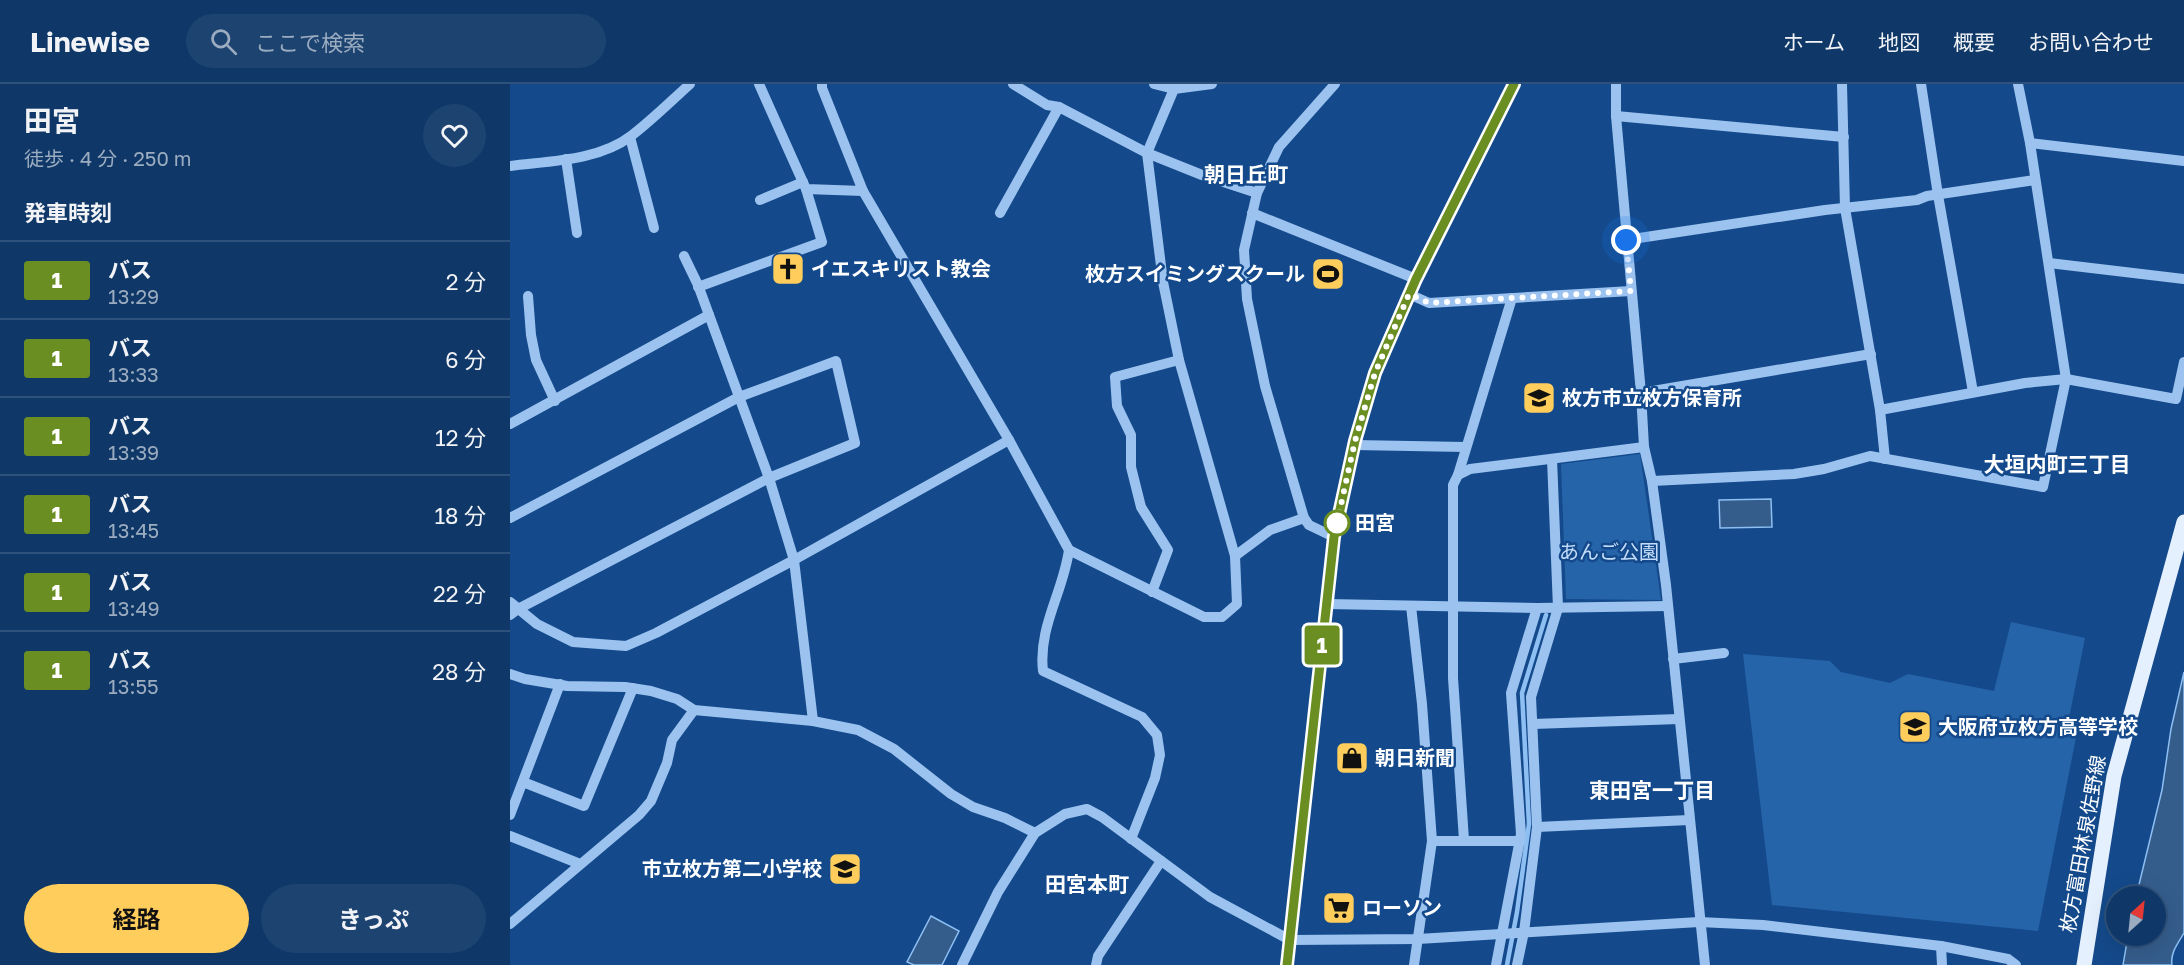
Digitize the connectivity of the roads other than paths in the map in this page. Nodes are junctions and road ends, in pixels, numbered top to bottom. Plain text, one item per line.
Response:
1 (690, 84) edge
2 (759, 84) edge
3 (822, 84) edge
4 (1154, 84) edge
5 (1212, 84) edge
6 (1335, 84) edge
7 (1514, 84) edge
8 (1616, 84) edge
9 (1842, 84) edge
10 (1921, 84) edge
11 (2019, 84) edge
12 (1019, 85) edge
13 (1174, 89) junction
14 (1059, 107) junction
15 (1616, 116) junction
16 (630, 137) junction
17 (1844, 137) junction
18 (2030, 143) junction
19 (1147, 153) junction
20 (566, 159) junction
21 (2184, 161) edge
22 (510, 166) edge
23 (2035, 180) junction
24 (805, 185) junction
25 (863, 191) junction
26 (1257, 193) junction
27 (1938, 195) junction
28 (760, 200) dead end
29 (1845, 208) junction
30 (1000, 213) dead end
31 (1252, 213) junction
32 (654, 228) dead end
33 (577, 233) dead end
34 (1626, 240) junction
35 (684, 256) dead end
36 (2049, 263) junction
37 (1416, 279) junction
38 (2184, 279) edge
39 (698, 287) junction
40 (1631, 291) junction
41 (1409, 294) junction
42 (528, 296) dead end
43 (1512, 298) junction
44 (709, 315) junction
45 (1871, 354) junction
46 (1179, 360) junction
47 (2184, 362) edge
48 (2066, 379) junction
49 (1973, 392) junction
50 (1641, 393) junction
51 (739, 397) junction
52 (555, 401) junction
53 (1880, 410) junction
54 (510, 424) edge
55 (1009, 441) junction
56 (1354, 446) junction
57 (1466, 447) junction
58 (1644, 447) junction
59 (1552, 459) junction
60 (1885, 459) junction
61 (1458, 475) junction
62 (769, 478) junction
63 (1652, 481) junction
64 (510, 518) edge
65 (1304, 518) junction
66 (2184, 522) edge
67 (1334, 537) junction
68 (1069, 550) junction
69 (1235, 556) junction
70 (794, 560) junction
71 (1152, 592) junction
72 (1327, 604) junction
73 (1411, 606) junction
74 (1668, 606) junction
75 (1455, 607) junction
76 (512, 608) edge
77 (1537, 608) junction
78 (1558, 608) junction
79 (1724, 653) dead end
80 (1673, 659) junction
81 (510, 674) edge
82 (560, 684) junction
83 (633, 688) junction
84 (694, 711) junction
85 (1679, 719) junction
86 (813, 721) junction
87 (1533, 724) junction
88 (523, 782) junction
89 (510, 815) edge
90 (1689, 820) junction
91 (1538, 827) junction
92 (1035, 833) junction
93 (510, 836) edge
94 (1131, 839) junction
95 (1464, 840) junction
96 (1432, 841) junction
97 (1520, 841) junction
98 (1161, 861) junction
99 (580, 864) junction
100 (1699, 922) junction
101 (510, 924) edge
102 (1523, 932) junction
103 (1503, 934) junction
104 (1418, 939) junction
105 (1290, 940) junction
106 (1941, 946) junction
107 (962, 965) edge
108 (1096, 965) edge
109 (1287, 965) edge
110 (1414, 965) edge
111 (1496, 965) edge
112 (1517, 965) edge
113 (1705, 965) edge
114 (1942, 965) edge
115 (2016, 965) edge
116 (2084, 965) edge

1 - 16 street
2 - 24 street
3 - 25 street
4 - 13 street
5 - 13 street
6 - 26 street
7 - 37 street
8 - 15 street
9 - 17 street
10 - 27 street
11 - 18 street
12 - 14 street
13 - 19 street
14 - 19 street
14 - 30 street
15 - 17 street
15 - 34 street
16 - 20 street
16 - 32 street
17 - 29 street
18 - 21 street
18 - 23 street
19 - 26 street
19 - 46 street
20 - 22 street
20 - 33 street
23 - 27 street
23 - 36 street
24 - 25 street
24 - 28 street
24 - 39 street
25 - 55 street
26 - 31 street
27 - 29 street
27 - 49 street
29 - 34 street
29 - 45 street
31 - 37 street
31 - 65 street
34 - 40 street
35 - 39 street
36 - 38 street
36 - 48 street
37 - 41 street
39 - 44 street
40 - 43 street
40 - 50 street
41 - 43 street
41 - 56 street
42 - 52 street
43 - 57 street
44 - 51 street
44 - 52 street
45 - 50 street
45 - 53 street
46 - 69 street
46 - 71 street
47 - 48 street
48 - 49 street
48 - 60 street
49 - 53 street
50 - 58 street
51 - 62 street
51 - 62 street
51 - 64 street
52 - 54 street
53 - 60 street
55 - 68 street
55 - 70 street
56 - 57 street
56 - 67 street
57 - 61 street
58 - 59 street
58 - 63 street
59 - 61 street
59 - 78 street
60 - 63 street
61 - 75 street
62 - 70 street
62 - 76 street
63 - 74 street
65 - 67 street
65 - 69 street
66 - 116 main road, 枚方富田林泉佐野線
67 - 72 street
68 - 71 street
68 - 94 street
69 - 71 street
70 - 76 street
70 - 86 street
72 - 73 street
72 - 105 street
73 - 75 street
73 - 96 street
74 - 78 street
74 - 80 street
75 - 77 street
75 - 95 street
77 - 78 street
77 - 97 street
78 - 87 street
79 - 80 street
80 - 85 street
81 - 82 street
82 - 83 street
82 - 88 street
83 - 84 street
83 - 88 street
84 - 86 street
84 - 99 street
85 - 87 street
85 - 90 street
86 - 92 street
87 - 91 street
88 - 89 street
90 - 91 street
90 - 100 street
91 - 102 street
92 - 94 street
92 - 107 street
93 - 99 street
94 - 98 street
95 - 96 street
95 - 97 street
96 - 104 street
97 - 103 street
98 - 105 street
98 - 108 street
99 - 101 street
100 - 102 street
100 - 106 street
100 - 113 street
102 - 103 street
102 - 112 street
103 - 104 street
103 - 111 street
104 - 105 street
104 - 110 street
105 - 109 street
106 - 114 street
106 - 115 street

